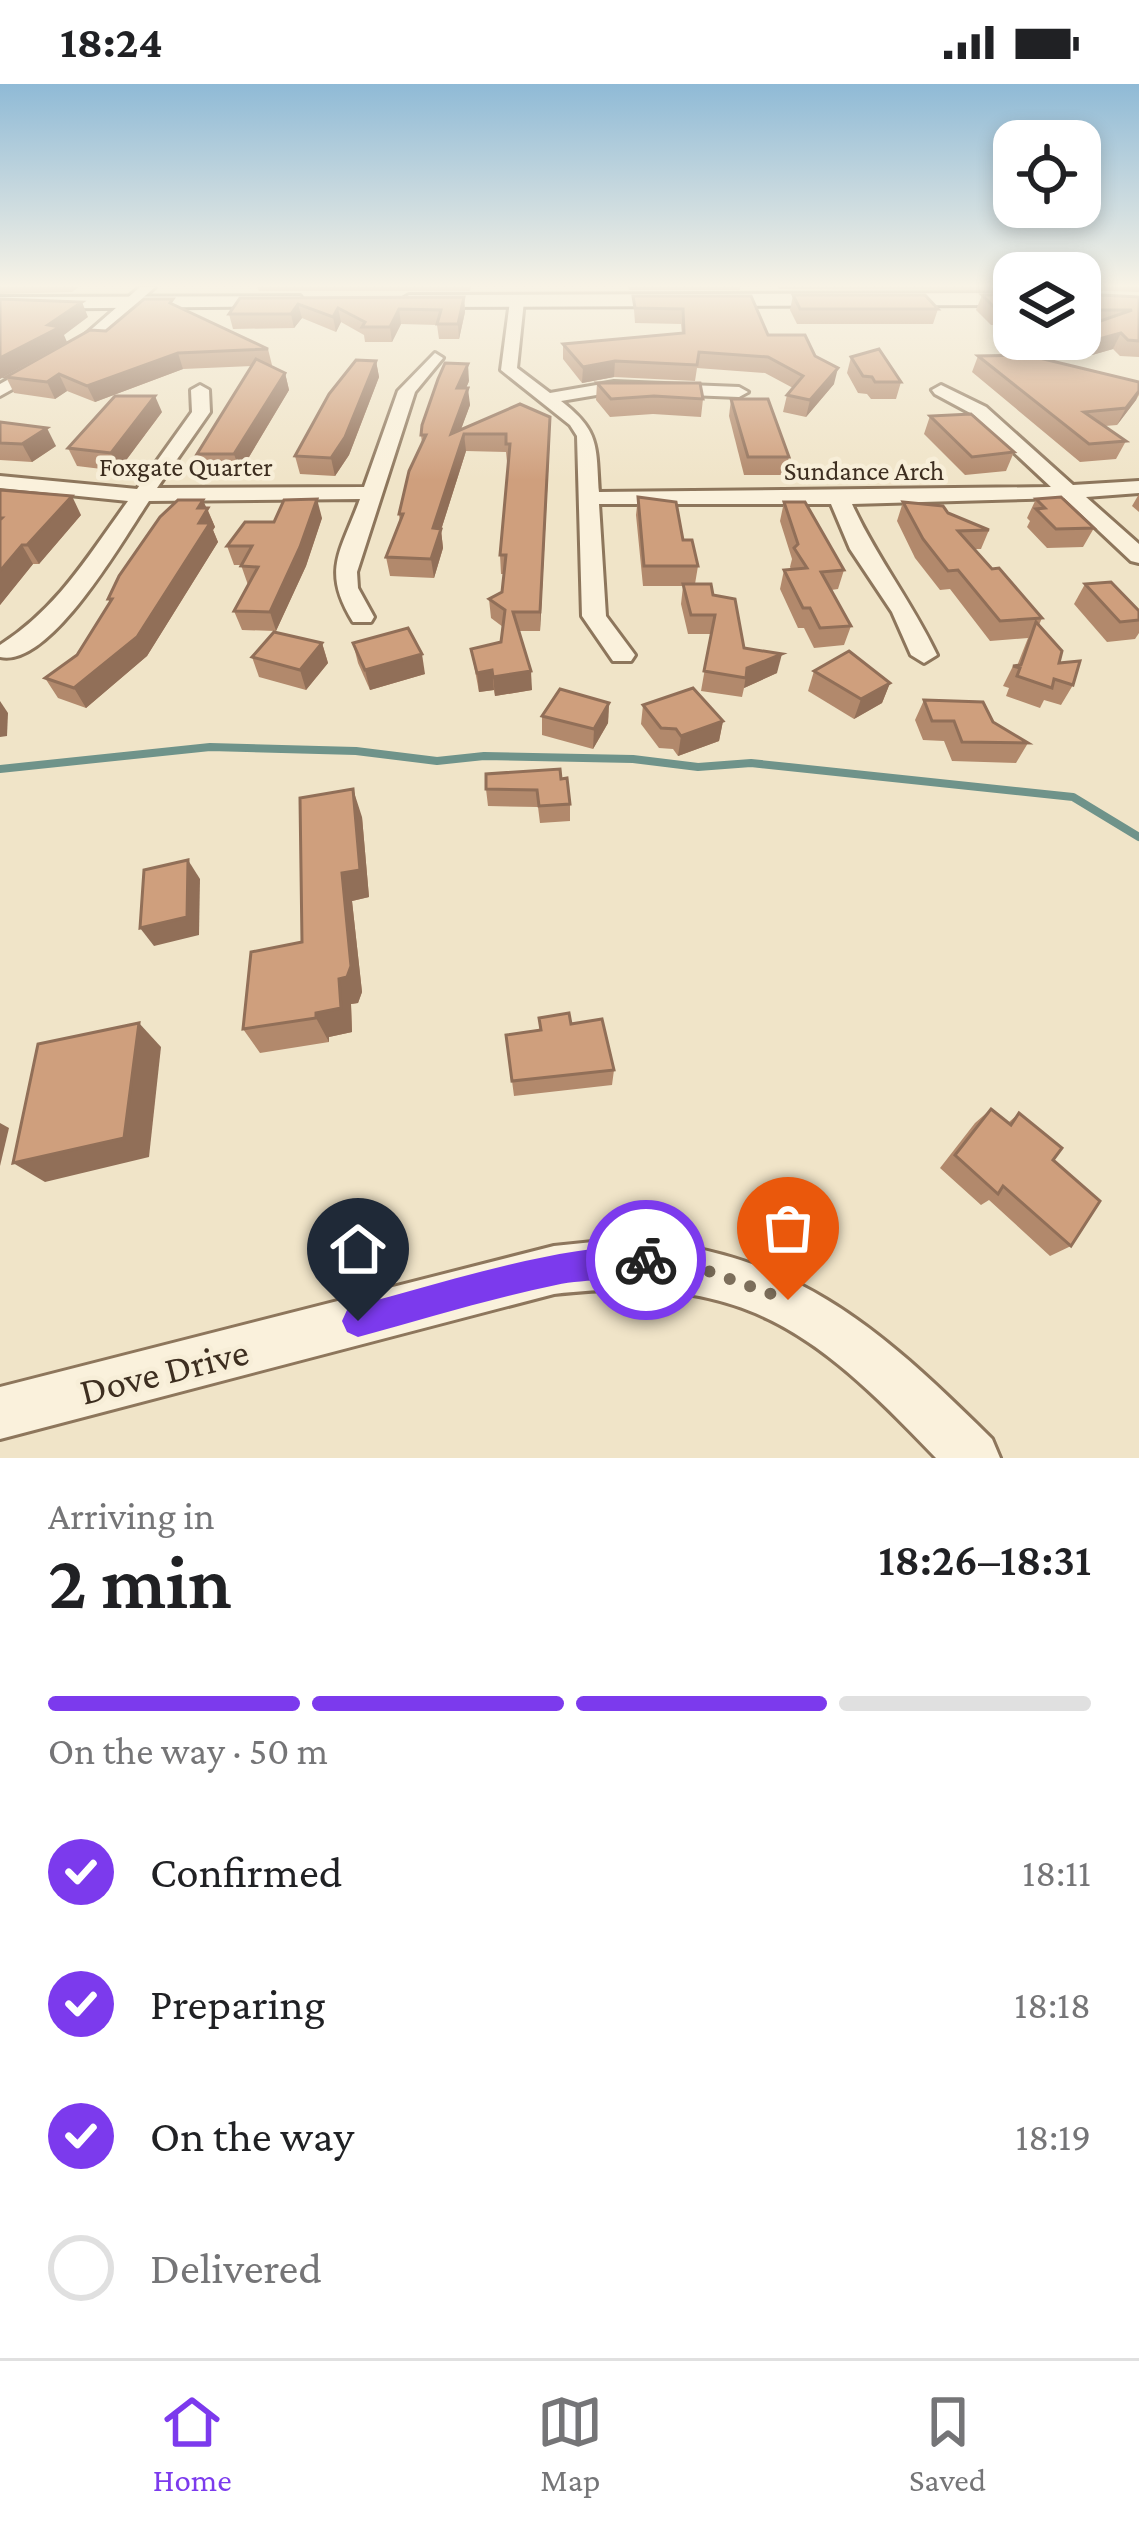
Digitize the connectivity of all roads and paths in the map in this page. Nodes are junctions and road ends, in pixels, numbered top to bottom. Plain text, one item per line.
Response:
1 (70, 351) edge
2 (511, 351) edge
3 (435, 358) dead end
4 (200, 390) dead end
5 (0, 391) edge
6 (941, 391) dead end
7 (739, 392) dead end
8 (546, 399) junction
9 (0, 482) edge
10 (1139, 487) edge
11 (1072, 491) junction
12 (372, 493) junction
13 (143, 494) junction
14 (590, 498) junction
15 (839, 498) junction
16 (1139, 556) edge
17 (362, 616) dead end
18 (9, 651) dead end
19 (622, 655) dead end
20 (924, 656) dead end
21 (0, 1413) edge
22 (973, 1458) edge

1 - 5 street
2 - 8 street
3 - 12 street
4 - 13 street
6 - 11 street
7 - 8 street
8 - 14 street
9 - 13 street, Foxgate Quarter
10 - 11 street, Sundance Arch
11 - 15 street, Sundance Arch
11 - 16 street
12 - 13 street, Foxgate Quarter
12 - 17 street
13 - 18 street
14 - 15 street, Sundance Arch
14 - 19 street
15 - 20 street
21 - 22 street, Dove Drive

